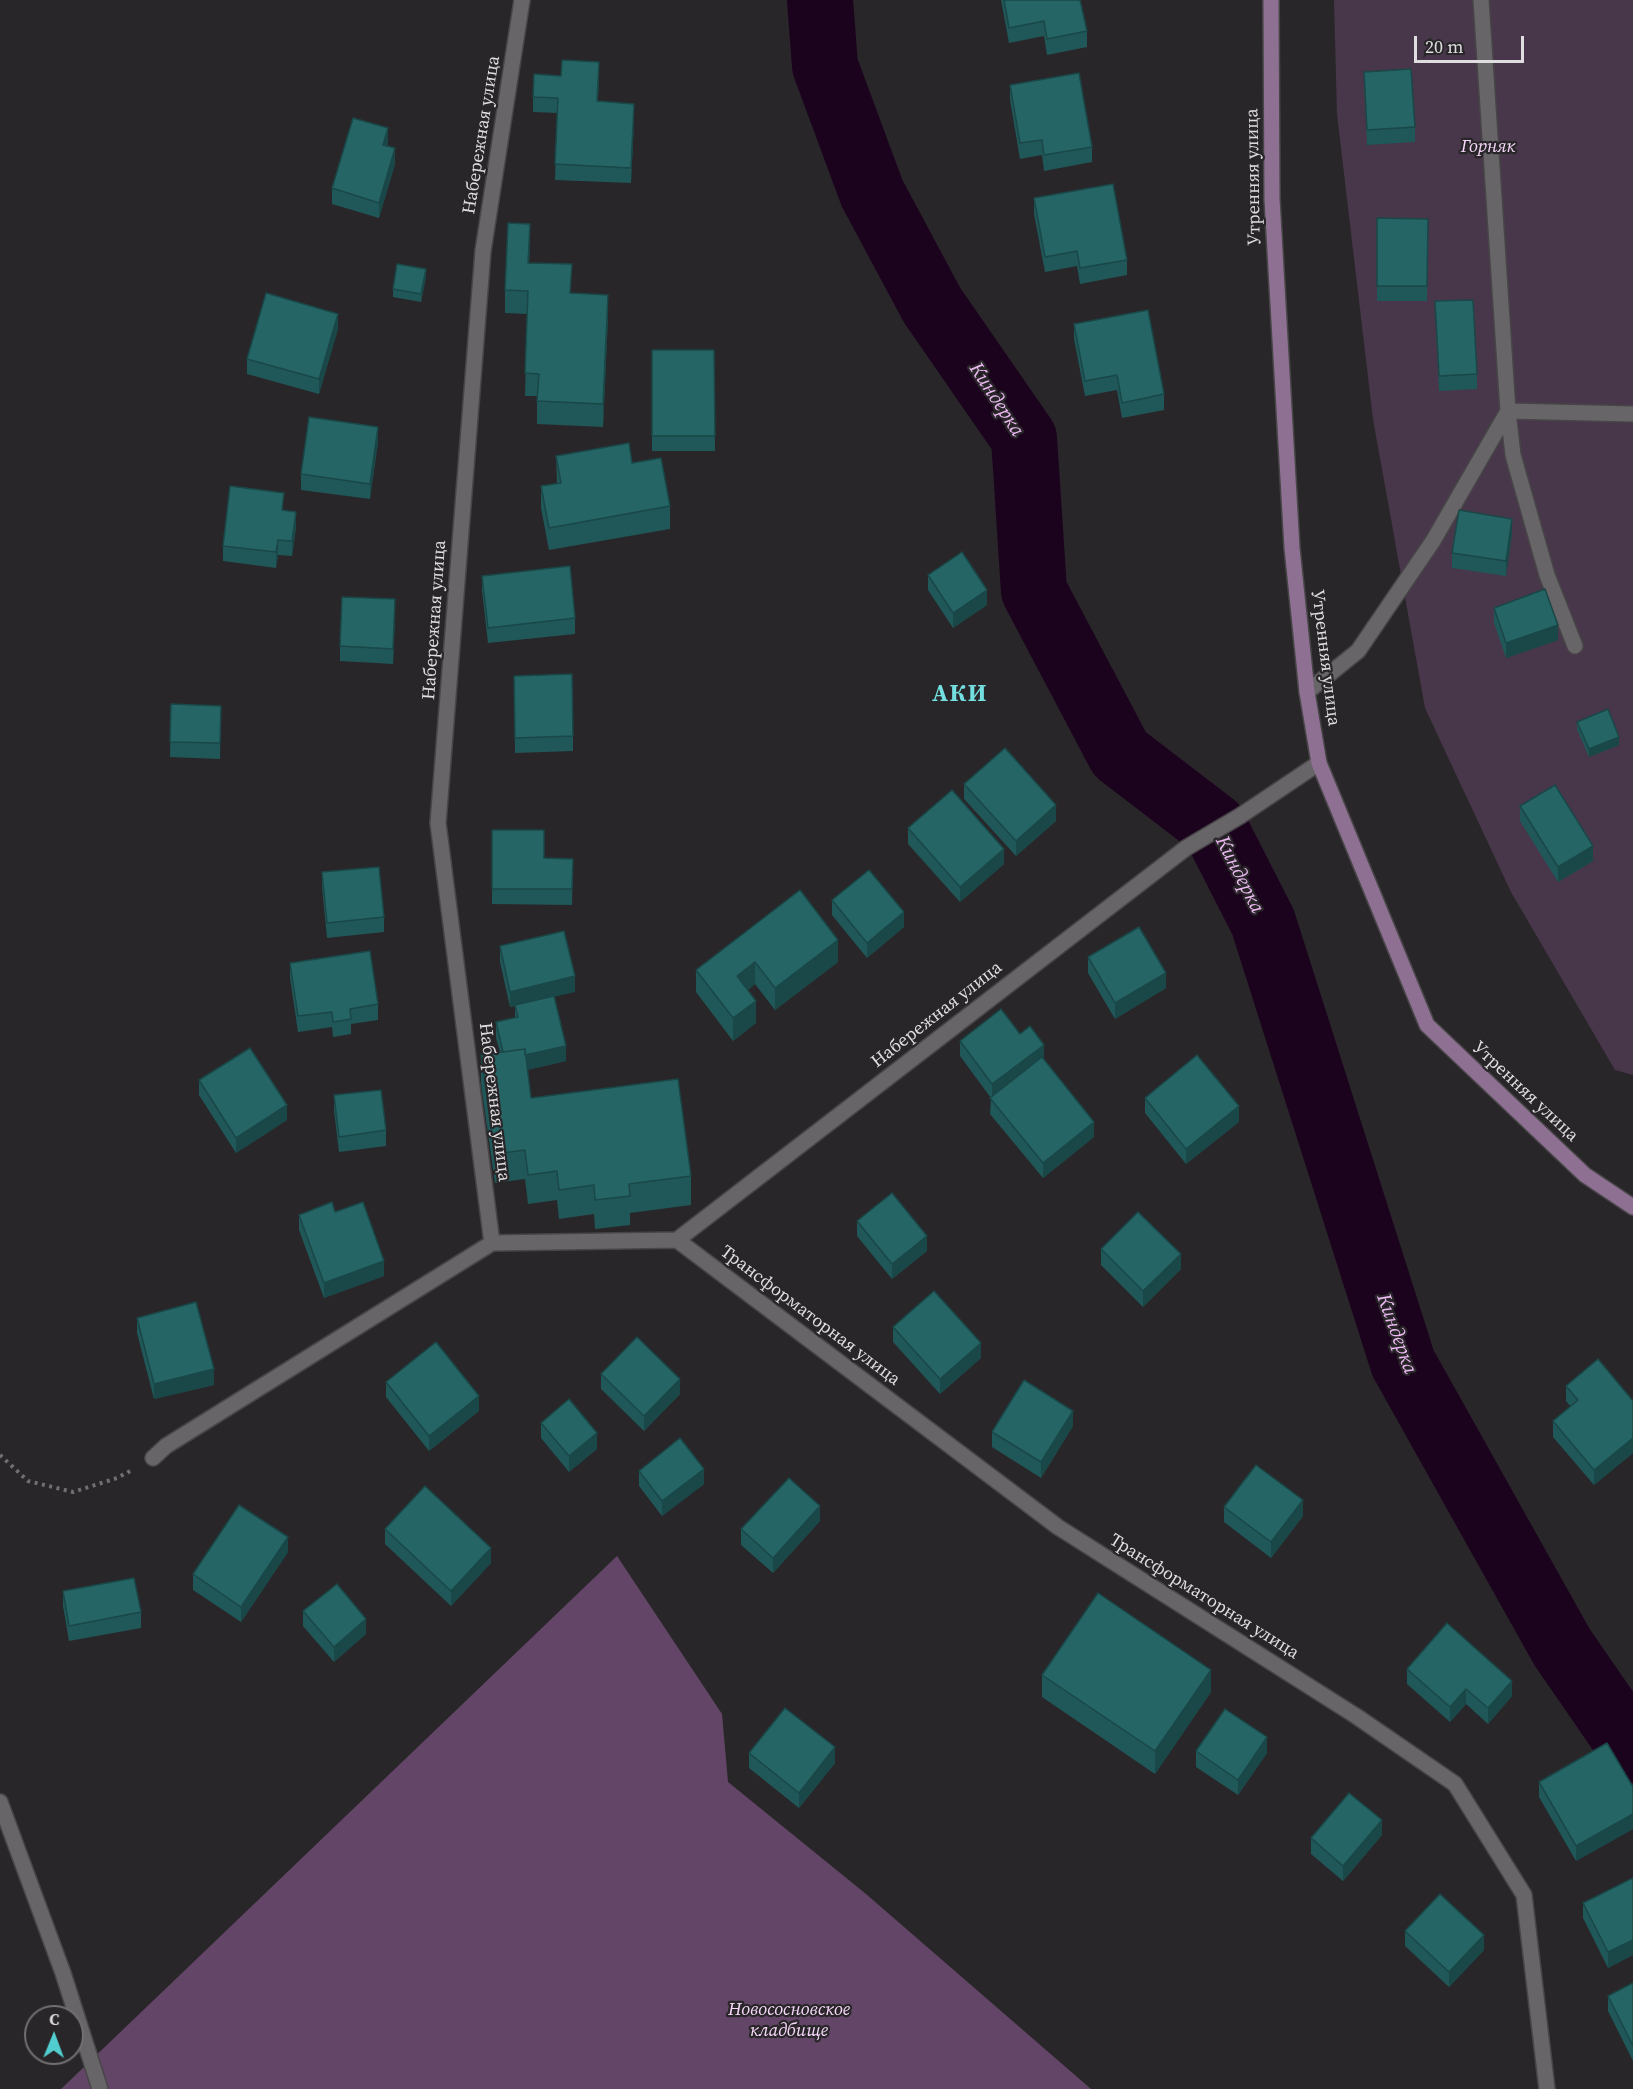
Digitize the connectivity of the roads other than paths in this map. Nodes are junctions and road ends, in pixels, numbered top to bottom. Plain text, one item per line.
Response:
1 (522, 0) edge
2 (1271, 0) edge
3 (1481, 0) edge
4 (1508, 411) junction
5 (1633, 414) edge
6 (1575, 646) dead end
7 (1307, 692) junction
8 (1319, 763) junction
9 (1633, 1207) edge
10 (677, 1240) junction
11 (492, 1243) junction
12 (153, 1458) road end
13 (0, 1802) edge
14 (100, 2089) edge
15 (1547, 2089) edge

1 - 11 street, Набережная улица
2 - 7 street, Утренняя улица
3 - 4 street
4 - 5 street
4 - 6 street
4 - 7 street
7 - 8 street, Утренняя улица
8 - 9 street, Утренняя улица
8 - 10 street, Набережная улица
10 - 11 street
10 - 15 street, Трансформаторная улица
11 - 12 street
13 - 14 street

